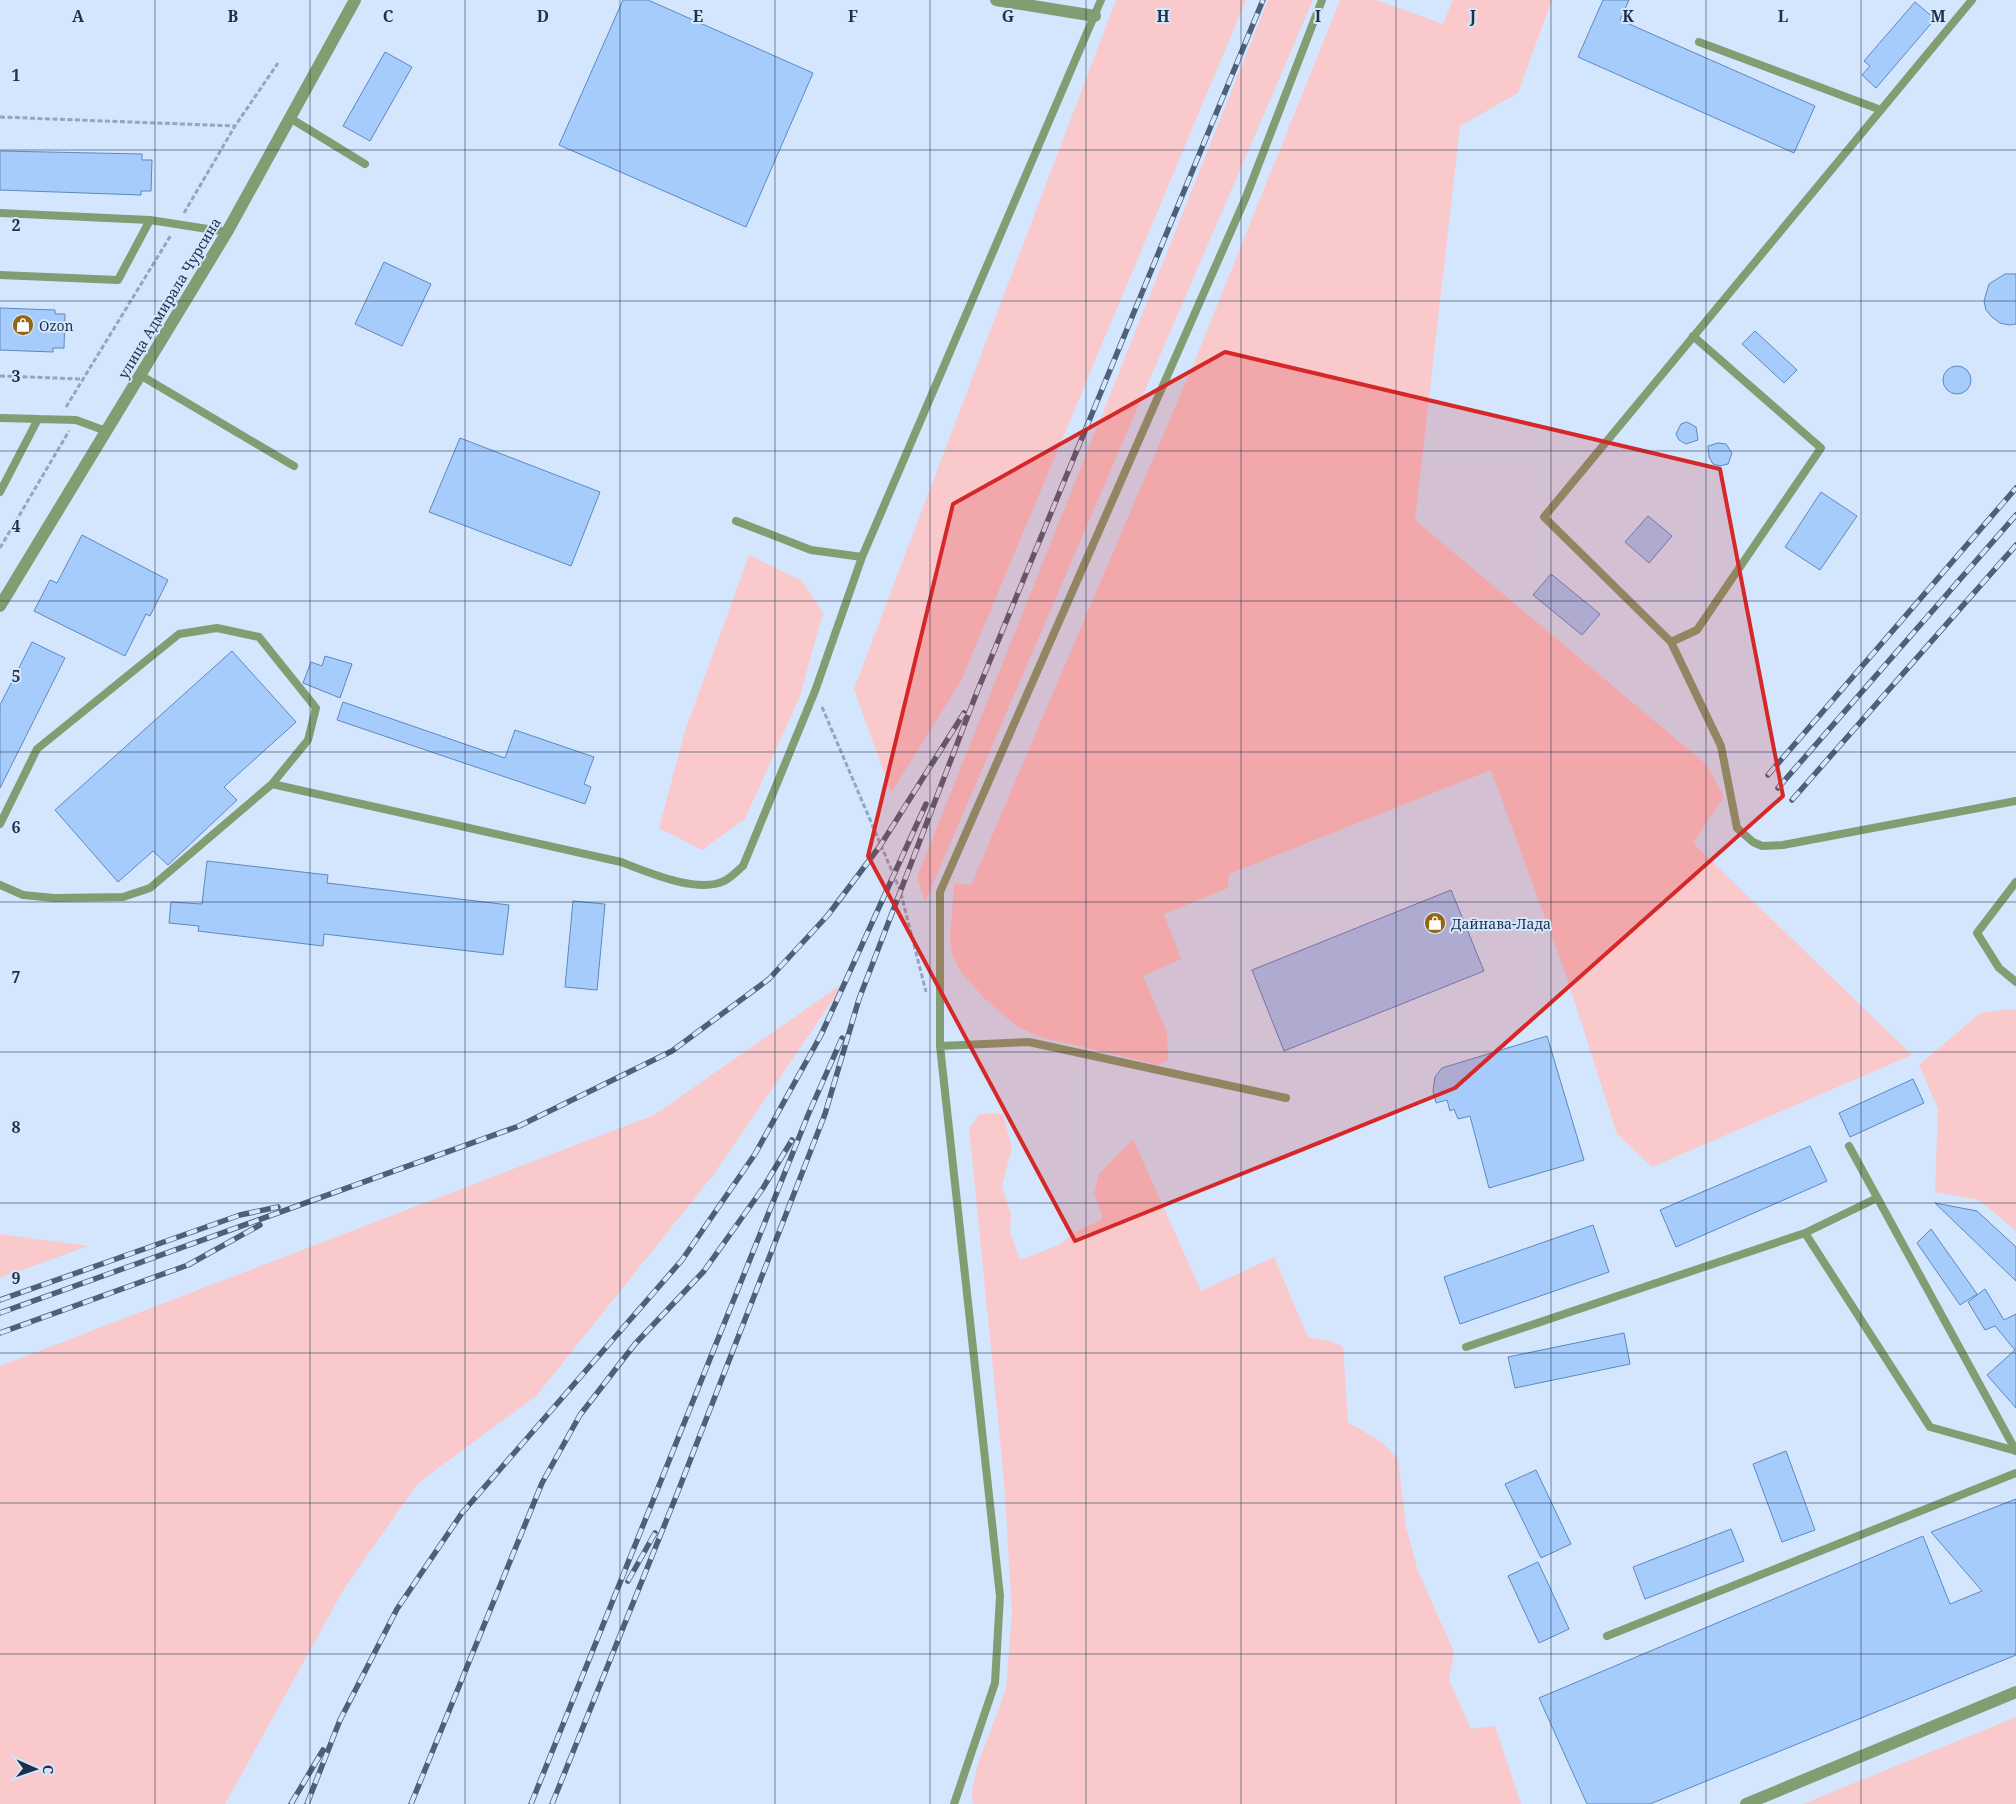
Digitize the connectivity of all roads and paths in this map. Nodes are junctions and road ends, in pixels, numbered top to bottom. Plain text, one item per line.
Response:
1 (355, 0) edge
2 (996, 0) edge
3 (1101, 0) edge
4 (1322, 0) edge
5 (1972, 0) edge
6 (1095, 16) junction
7 (1699, 42) dead end
8 (1882, 110) junction
9 (0, 117) edge
10 (290, 118) junction
11 (235, 126) dead end
12 (365, 164) dead end
13 (0, 214) edge
14 (150, 220) junction
15 (227, 232) junction
16 (0, 276) edge
17 (1694, 336) junction
18 (140, 375) junction
19 (0, 376) edge
20 (0, 418) edge
21 (38, 419) junction
22 (59, 420) junction
23 (76, 420) junction
24 (106, 431) junction
25 (294, 466) dead end
26 (0, 492) edge
27 (736, 521) dead end
28 (0, 548) edge
29 (862, 557) junction
30 (1, 602) edge
31 (1671, 642) junction
32 (815, 690) junction
33 (272, 784) junction
34 (2016, 802) edge
35 (0, 824) edge
36 (2016, 882) edge
37 (0, 885) edge
38 (2016, 982) edge
39 (928, 1000) dead end
40 (940, 1046) junction
41 (1286, 1098) dead end
42 (1849, 1146) dead end
43 (1877, 1198) junction
44 (1805, 1233) junction
45 (1466, 1347) dead end
46 (2016, 1451) edge
47 (2016, 1473) edge
48 (1607, 1636) dead end
49 (2016, 1692) edge
50 (954, 1804) edge
51 (1746, 1804) edge

1 - 10 street, улица Адмирала Чурсина
2 - 6 street
3 - 6 lane
4 - 40 lane
5 - 8 lane
6 - 29 lane
7 - 8 lane
8 - 17 lane
9 - 11 path
10 - 12 lane
10 - 15 street, улица Адмирала Чурсина
13 - 14 lane
14 - 15 lane
14 - 16 lane
15 - 18 street, улица Адмирала Чурсина
17 - 31 lane
17 - 31 lane
18 - 24 street, улица Адмирала Чурсина
18 - 25 lane
19 - 22 path
20 - 21 lane
21 - 22 lane
21 - 26 lane
22 - 23 lane
23 - 24 lane
23 - 28 path
24 - 30 street, улица Адмирала Чурсина
27 - 29 lane
29 - 32 lane
31 - 34 lane
32 - 33 lane
32 - 39 path
33 - 35 lane
33 - 37 lane
36 - 38 lane
40 - 41 lane
40 - 50 lane
42 - 43 lane
43 - 44 lane
43 - 46 lane
44 - 45 lane
44 - 46 lane
47 - 48 lane
49 - 51 street

